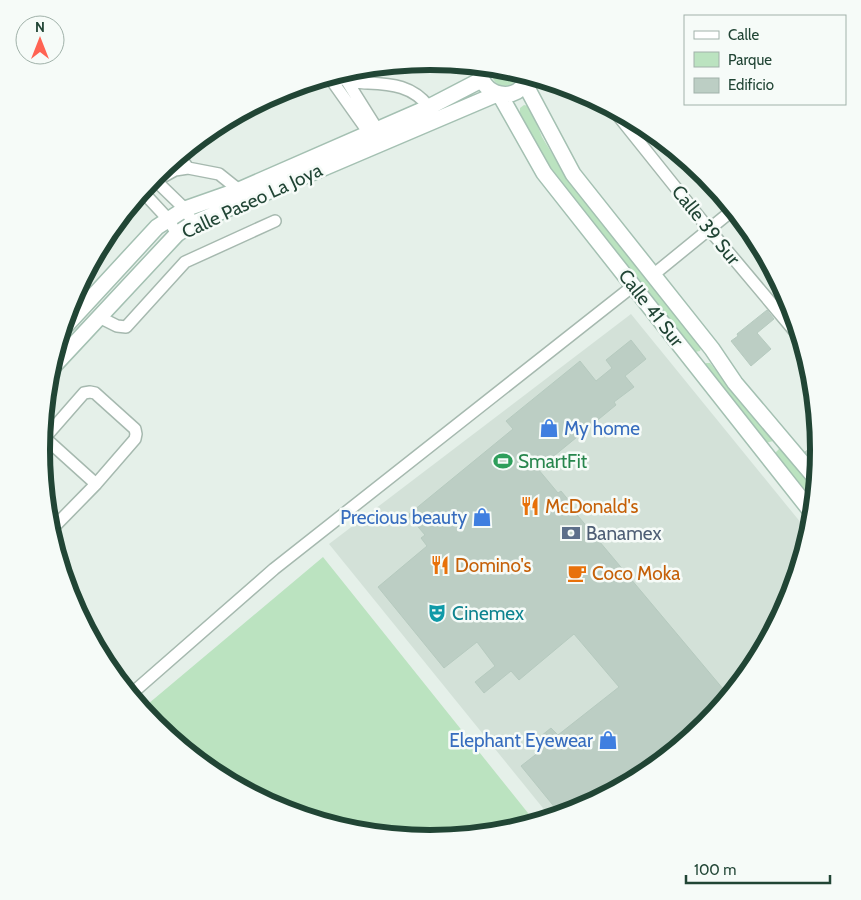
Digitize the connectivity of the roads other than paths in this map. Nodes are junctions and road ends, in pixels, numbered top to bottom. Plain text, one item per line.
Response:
1 (477, 73) edge
2 (480, 73) edge
3 (345, 79) edge
4 (348, 79) edge
5 (525, 81) edge
6 (333, 82) edge
7 (528, 82) edge
8 (498, 94) junction
9 (429, 107) junction
10 (622, 121) edge
11 (373, 131) junction
12 (183, 161) edge
13 (188, 168) junction
14 (172, 171) edge
15 (159, 183) edge
16 (239, 190) junction
17 (147, 196) edge
18 (185, 209) junction
19 (728, 213) edge
20 (168, 219) junction
21 (275, 221) dead end
22 (192, 224) junction
23 (708, 228) junction
24 (177, 234) junction
25 (653, 275) junction
26 (634, 286) junction
27 (76, 313) edge
28 (99, 317) junction
29 (790, 326) edge
30 (62, 357) edge
31 (51, 431) edge
32 (783, 438) junction
33 (50, 444) edge
34 (764, 453) junction
35 (810, 472) edge
36 (96, 484) junction
37 (807, 506) edge
38 (57, 524) edge
39 (135, 690) edge

1 - 9 main road, Calle Paseo La Joya
2 - 8 main road, Calle 41 Sur
3 - 11 street
4 - 9 street
5 - 8 main road, Calle Paseo La Joya
6 - 11 street
7 - 25 main road, Calle 41 Sur
8 - 22 main road, Calle Paseo La Joya
8 - 26 main road, Calle 41 Sur
9 - 11 main road, Calle Paseo La Joya
10 - 23 street, Calle 39 Sur
11 - 16 main road, Calle Paseo La Joya
12 - 13 street
13 - 14 street
13 - 16 street
15 - 18 street
16 - 18 main road, Calle Paseo La Joya
17 - 20 street
18 - 20 main road, Calle Paseo La Joya
18 - 22 street
19 - 23 street
20 - 24 street
20 - 27 main road, Calle Paseo La Joya
21 - 28 street
22 - 24 main road, Calle Paseo La Joya
23 - 25 street
23 - 29 street, Calle 39 Sur
24 - 28 main road, Calle Paseo La Joya
25 - 32 main road, Calle 41 Sur
26 - 34 main road, Calle 41 Sur
26 - 39 street
28 - 30 main road, Calle Paseo La Joya
31 - 36 street
32 - 34 main road
32 - 35 main road, Calle 41 Sur
33 - 36 street
34 - 37 main road, Calle 41 Sur
36 - 38 street

